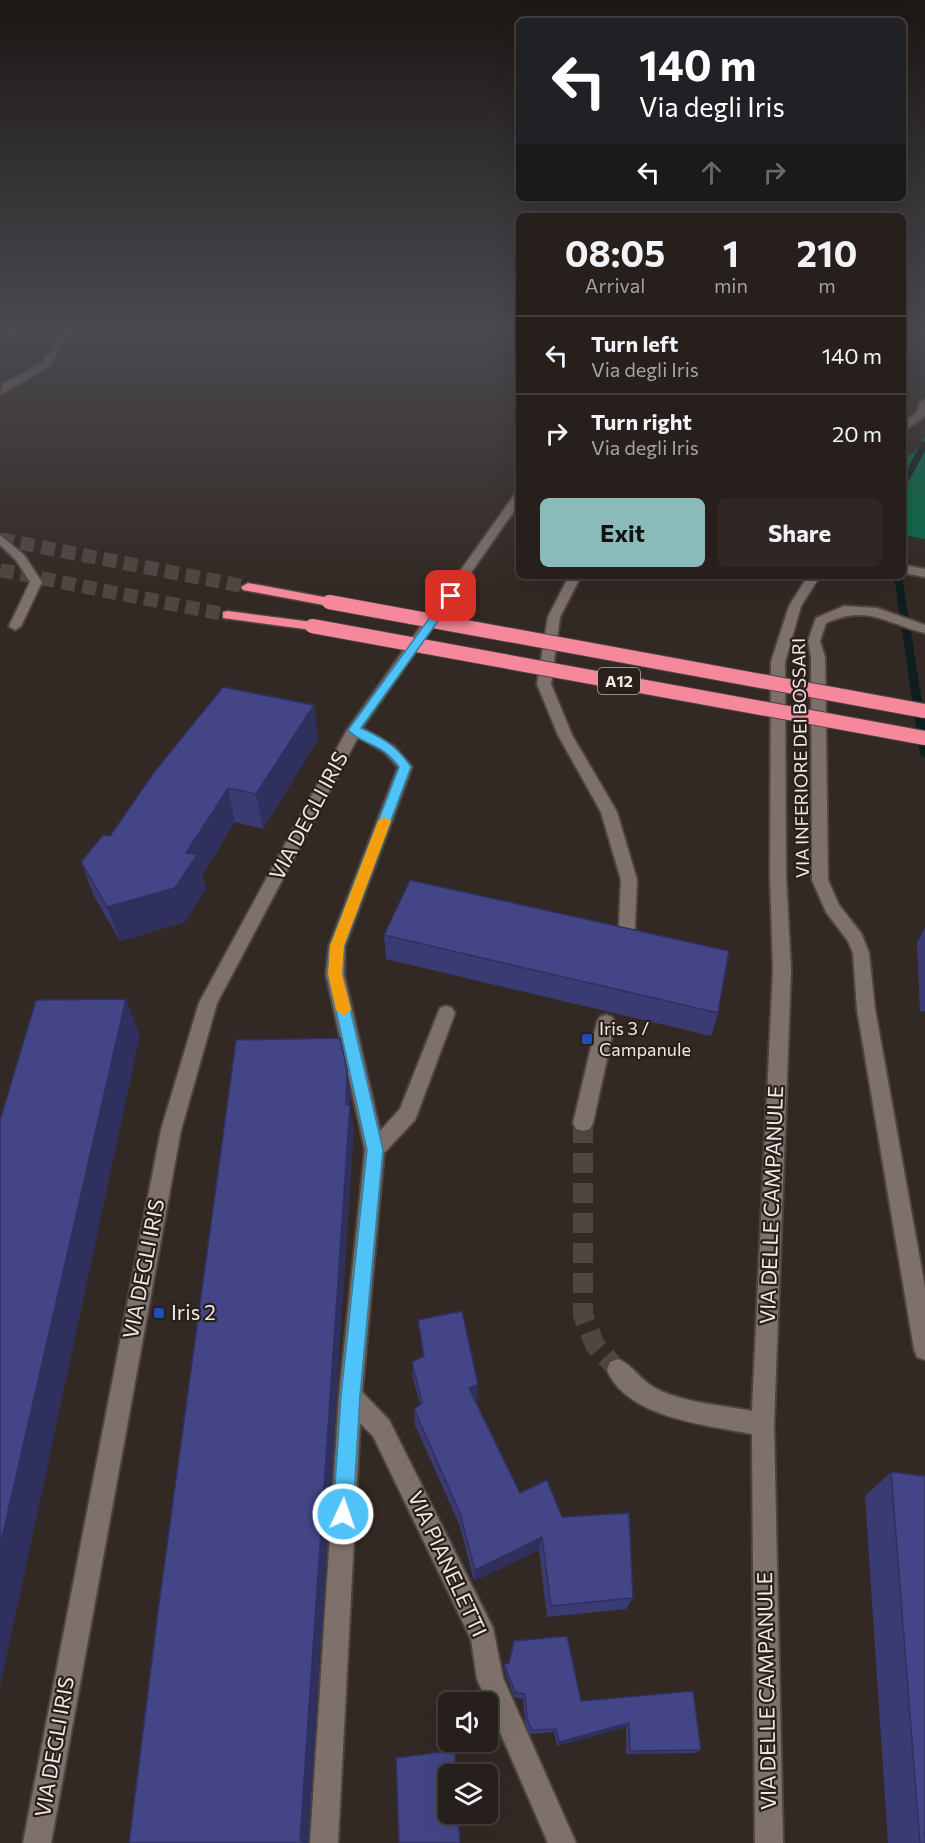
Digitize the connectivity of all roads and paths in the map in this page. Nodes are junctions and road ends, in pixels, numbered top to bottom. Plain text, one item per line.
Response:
1 (918, 416) edge
2 (906, 426) edge
3 (516, 500) edge
4 (0, 538) edge
5 (906, 570) edge
6 (925, 573) edge
7 (573, 579) edge
8 (811, 579) edge
9 (248, 587) tunnel mouth
10 (228, 615) tunnel mouth
11 (15, 626) dead end
12 (925, 629) edge
13 (925, 711) edge
14 (354, 730) junction
15 (925, 738) edge
16 (626, 945) edge
17 (446, 1013) dead end
18 (606, 1022) dead end
19 (583, 1123) tunnel mouth
20 (375, 1150) junction
21 (925, 1348) edge
22 (618, 1370) tunnel mouth
23 (350, 1396) junction
24 (763, 1425) junction
25 (37, 1843) edge
26 (324, 1843) edge
27 (562, 1843) edge
28 (769, 1843) edge

1 - 2 street
3 - 14 street, VIA DEGLI IRIS
4 - 11 street
5 - 6 street
7 - 16 street
8 - 24 street, VIA DELLE CAMPANULE
9 - 13 highway, A12, bridge
10 - 15 highway, A12, bridge
12 - 21 street, VIA INFERIORE DEI BOSSARI
14 - 20 street, VIA DEGLI IRIS
14 - 25 street, VIA DEGLI IRIS
17 - 20 street
18 - 19 street
20 - 23 street, VIA DEGLI IRIS
22 - 24 street
23 - 26 street, VIA DEGLI IRIS
23 - 27 street, VIA PIANELETTI
24 - 28 street, VIA DELLE CAMPANULE

